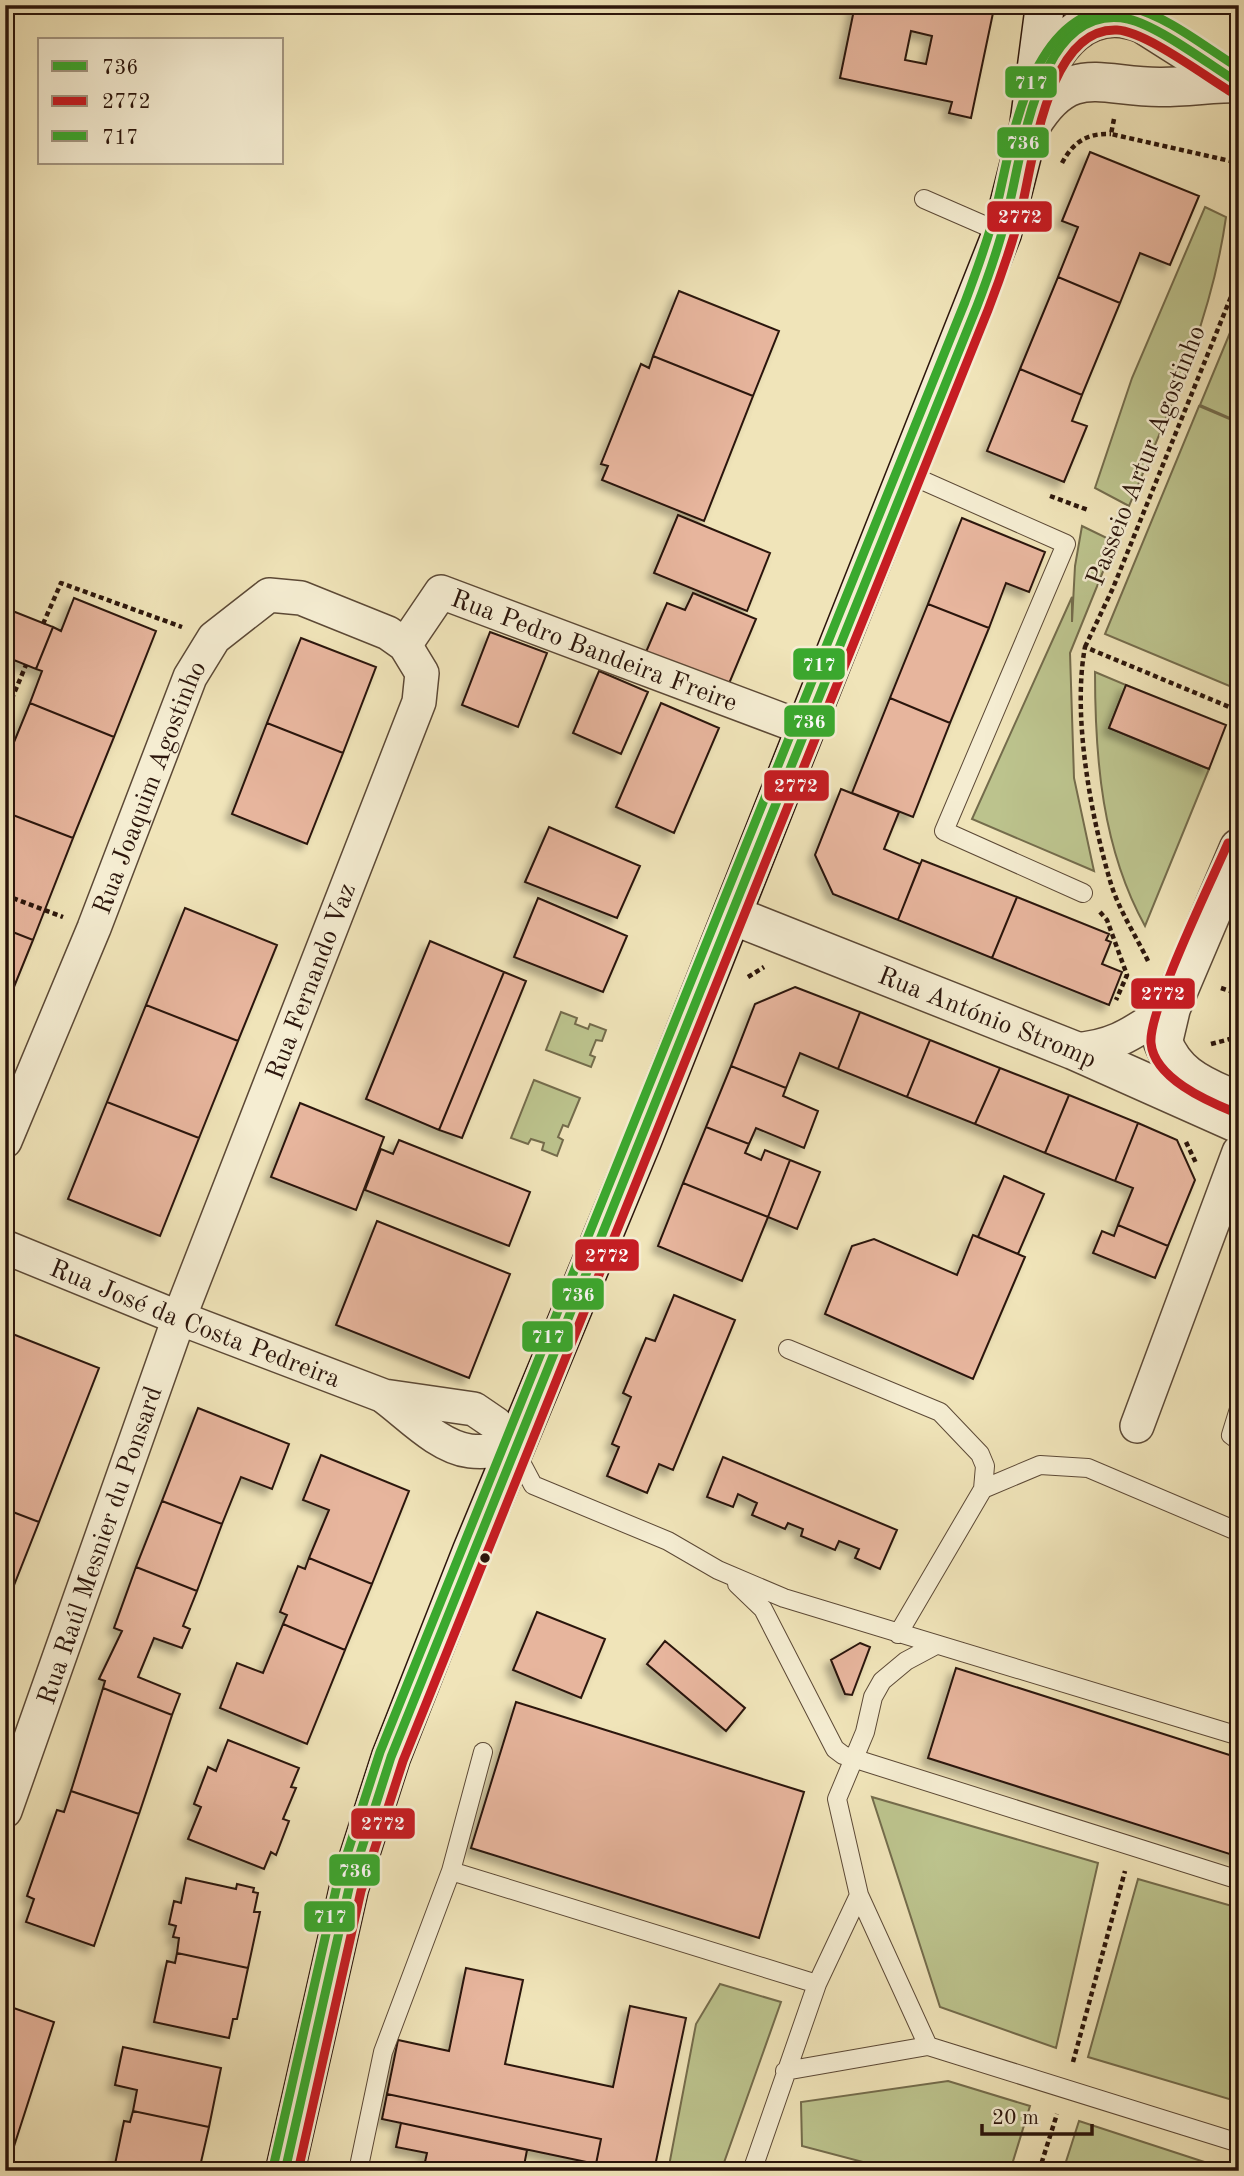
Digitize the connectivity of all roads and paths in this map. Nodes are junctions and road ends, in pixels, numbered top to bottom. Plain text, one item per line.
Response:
1 (1045, 5) edge
2 (1237, 83) edge
3 (1029, 127) junction
4 (924, 199) dead end
5 (1002, 233) junction
6 (1239, 277) edge
7 (908, 474) junction
8 (1050, 496) dead end
9 (1088, 510) dead end
10 (43, 624) dead end
11 (214, 638) junction
12 (405, 645) junction
13 (1085, 647) junction
14 (26, 665) dead end
15 (1239, 711) edge
16 (5, 715) edge
17 (806, 729) junction
18 (1239, 848) edge
19 (1083, 893) joint
20 (5, 895) edge
21 (45, 910) dead end
22 (732, 915) junction
23 (1148, 961) dead end
24 (1114, 1007) dead end
25 (1171, 1008) junction
26 (1073, 1050) junction
27 (1239, 1101) edge
28 (1239, 1124) edge
29 (5, 1141) edge
30 (1239, 1152) edge
31 (5, 1247) edge
32 (179, 1318) junction
33 (788, 1349) dead end
34 (1239, 1409) edge
35 (1137, 1426) dead end
36 (1239, 1441) edge
37 (514, 1450) junction
38 (983, 1489) junction
39 (1239, 1532) edge
40 (718, 1570) junction
41 (898, 1634) junction
42 (936, 1645) junction
43 (1239, 1735) edge
44 (483, 1752) dead end
45 (854, 1759) junction
46 (5, 1811) edge
47 (1131, 1846) junction
48 (451, 1871) junction
49 (1239, 1880) edge
50 (859, 1895) junction
51 (817, 1984) junction
52 (928, 2046) junction
53 (785, 2071) junction
54 (1065, 2089) junction
55 (1239, 2143) edge
56 (285, 2171) edge
57 (358, 2171) edge
58 (751, 2171) edge
59 (1040, 2171) edge

1 - 3 main road
2 - 3 main road
2 - 3 main road
3 - 5 main road
4 - 5 lane
5 - 7 main road
6 - 13 path, Passeio Artur Agostinho
7 - 17 main road
7 - 19 lane
8 - 9 path
10 - 11 path
11 - 12 street, Rua Joaquim Agostinho
11 - 29 street, Rua Joaquim Agostinho
12 - 17 street, Rua Pedro Bandeira Freire
12 - 32 street, Rua Fernando Vaz
13 - 15 path
13 - 23 path, Passeio Artur Agostinho
14 - 16 path
17 - 22 main road
18 - 25 main road
19 - 24 path
20 - 21 path
22 - 26 main road, Rua António Stromp
22 - 37 main road
25 - 26 street
25 - 27 main road
26 - 28 main road, Rua António Stromp
30 - 35 street
31 - 32 street, Rua José da Costa Pedreira
32 - 37 street, Rua José da Costa Pedreira
32 - 46 street, Rua Raúl Mesnier du Ponsard
33 - 38 lane
34 - 36 lane
37 - 40 lane
37 - 56 main road
38 - 39 lane
38 - 41 lane
40 - 41 lane
40 - 45 lane
41 - 42 lane
42 - 43 lane
42 - 45 lane
44 - 48 lane
45 - 47 lane
45 - 50 lane
47 - 49 lane
47 - 54 path
48 - 51 lane
48 - 57 lane
50 - 51 lane
50 - 52 lane
51 - 53 lane
52 - 53 lane
52 - 54 lane
53 - 58 lane
54 - 55 lane
54 - 59 path

